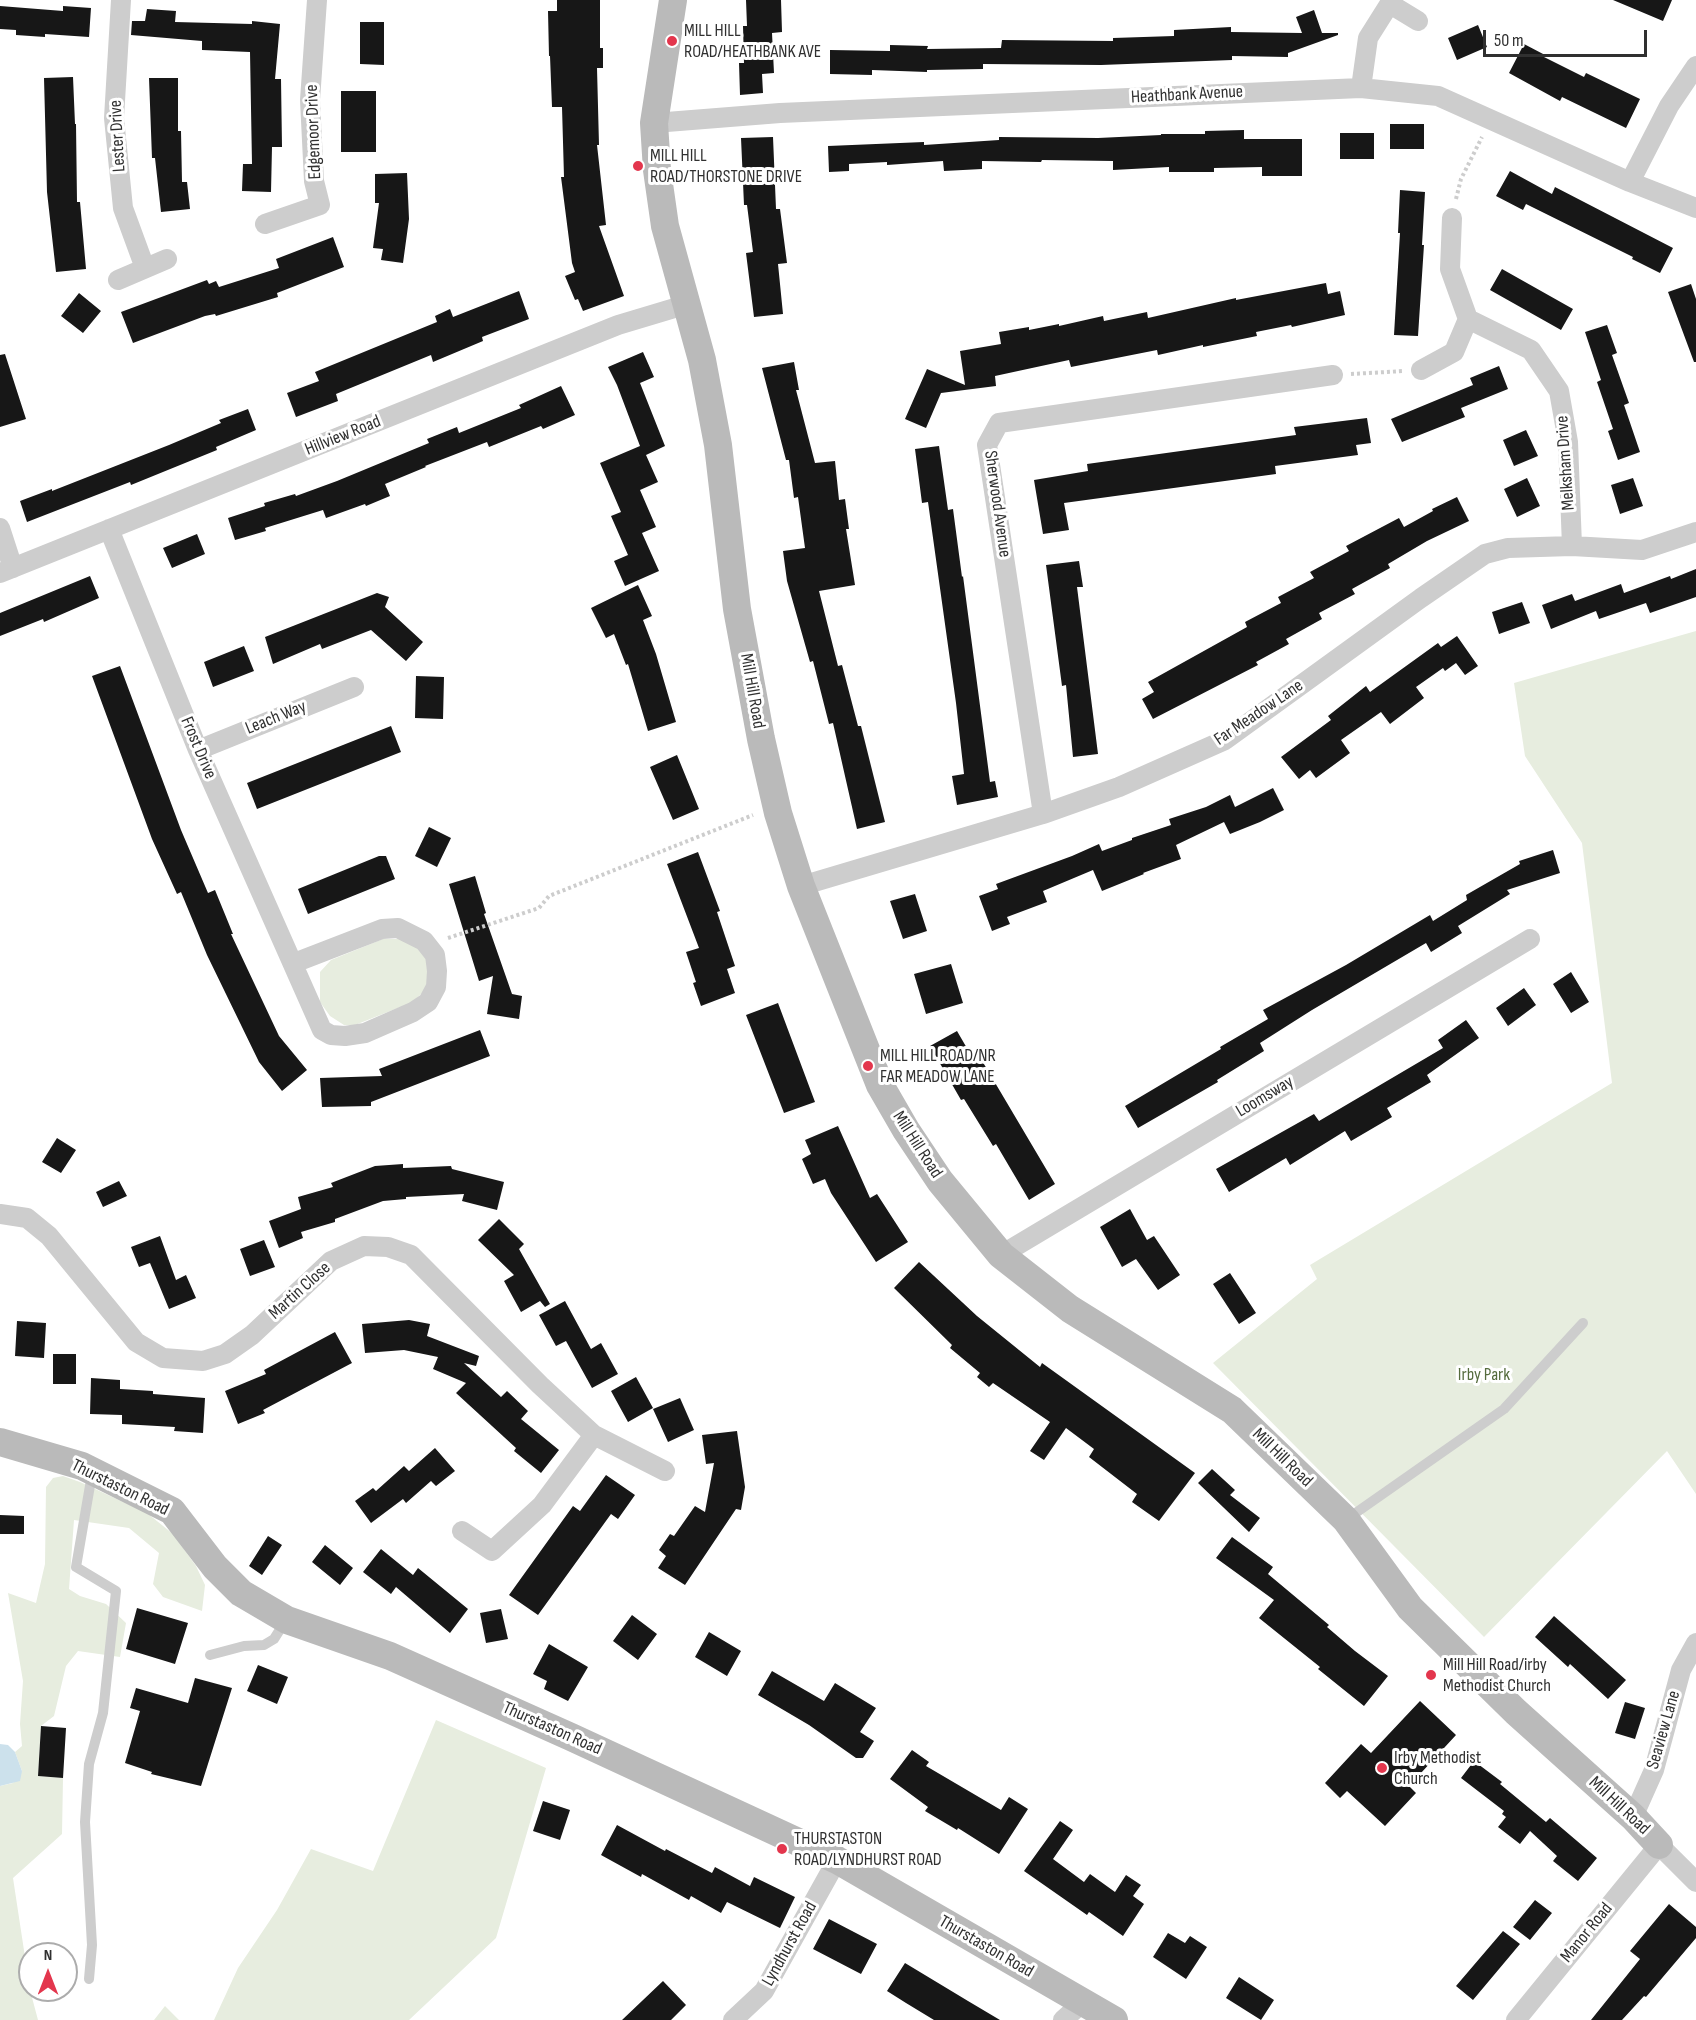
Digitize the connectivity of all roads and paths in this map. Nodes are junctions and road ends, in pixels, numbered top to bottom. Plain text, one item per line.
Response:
1 (121, 0) edge
2 (317, 0) edge
3 (673, 0) edge
4 (1391, 2) edge
5 (1418, 21) dead end
6 (1696, 66) edge
7 (1361, 88) junction
8 (1490, 120) junction
9 (654, 123) junction
10 (1630, 182) junction
11 (1696, 208) edge
12 (1452, 218) joint
13 (265, 224) dead end
14 (168, 259) dead end
15 (145, 268) junction
16 (118, 280) dead end
17 (688, 304) junction
18 (1468, 319) junction
19 (1421, 370) joint
20 (1333, 375) joint
21 (0, 528) edge
22 (109, 529) junction
23 (1696, 532) edge
24 (1572, 546) junction
25 (6, 571) edge
26 (354, 687) dead end
27 (198, 750) junction
28 (776, 805) junction
29 (1043, 814) junction
30 (801, 886) junction
31 (1530, 939) dead end
32 (427, 945) junction
33 (294, 963) junction
34 (0, 1214) edge
35 (1001, 1255) junction
36 (1583, 1323) dead end
37 (594, 1435) junction
38 (0, 1442) edge
39 (92, 1470) junction
40 (665, 1471) dead end
41 (1346, 1520) junction
42 (462, 1531) dead end
43 (287, 1620) junction
44 (1696, 1643) edge
45 (210, 1655) dead end
46 (1633, 1817) junction
47 (1659, 1845) junction
48 (837, 1860) junction
49 (1696, 1882) edge
50 (89, 1979) dead end
51 (1072, 2011) edge
52 (733, 2020) edge
53 (1114, 2020) edge
54 (1516, 2020) edge

1 - 15 street, Lester Drive
2 - 13 street, Edgemoor Drive
3 - 9 street, Mill Hill Road
4 - 5 street
4 - 7 street
6 - 10 street
7 - 8 street, Heathbank Avenue
7 - 9 street, Heathbank Avenue
8 - 10 street, Heathbank Avenue
8 - 12 path
9 - 17 street, Mill Hill Road
10 - 11 street, Heathbank Avenue
12 - 18 street
14 - 15 street
15 - 16 street
17 - 22 street, Hillview Road
17 - 28 street, Mill Hill Road
18 - 19 street
18 - 24 street, Melksham Drive
19 - 20 path
20 - 29 street, Sherwood Avenue
21 - 25 street
22 - 25 street, Hillview Road
22 - 27 street, Frost Drive
23 - 24 street, Far Meadow Lane
24 - 29 street, Far Meadow Lane
26 - 27 street, Leach Way
27 - 33 street, Frost Drive
28 - 30 street, Mill Hill Road
28 - 32 path
29 - 30 street, Far Meadow Lane
30 - 35 street, Mill Hill Road
31 - 35 street, Loomsway
32 - 33 street
32 - 33 street, Frost Drive
34 - 37 street, Martin Close
35 - 41 street, Mill Hill Road
36 - 41 lane
37 - 40 street, Martin Close
37 - 42 street
38 - 39 street, Thurstaston Road
39 - 43 street, Thurstaston Road
39 - 50 lane
41 - 46 street, Mill Hill Road
43 - 45 lane
43 - 48 street, Thurstaston Road
44 - 46 street, Seaview Lane
46 - 47 street, Mill Hill Road
47 - 49 street, Mill Hill Road
47 - 54 street, Manor Road
48 - 51 street, Thurstaston Road
48 - 52 street, Lyndhurst Road
51 - 53 street, Thurstaston Road

